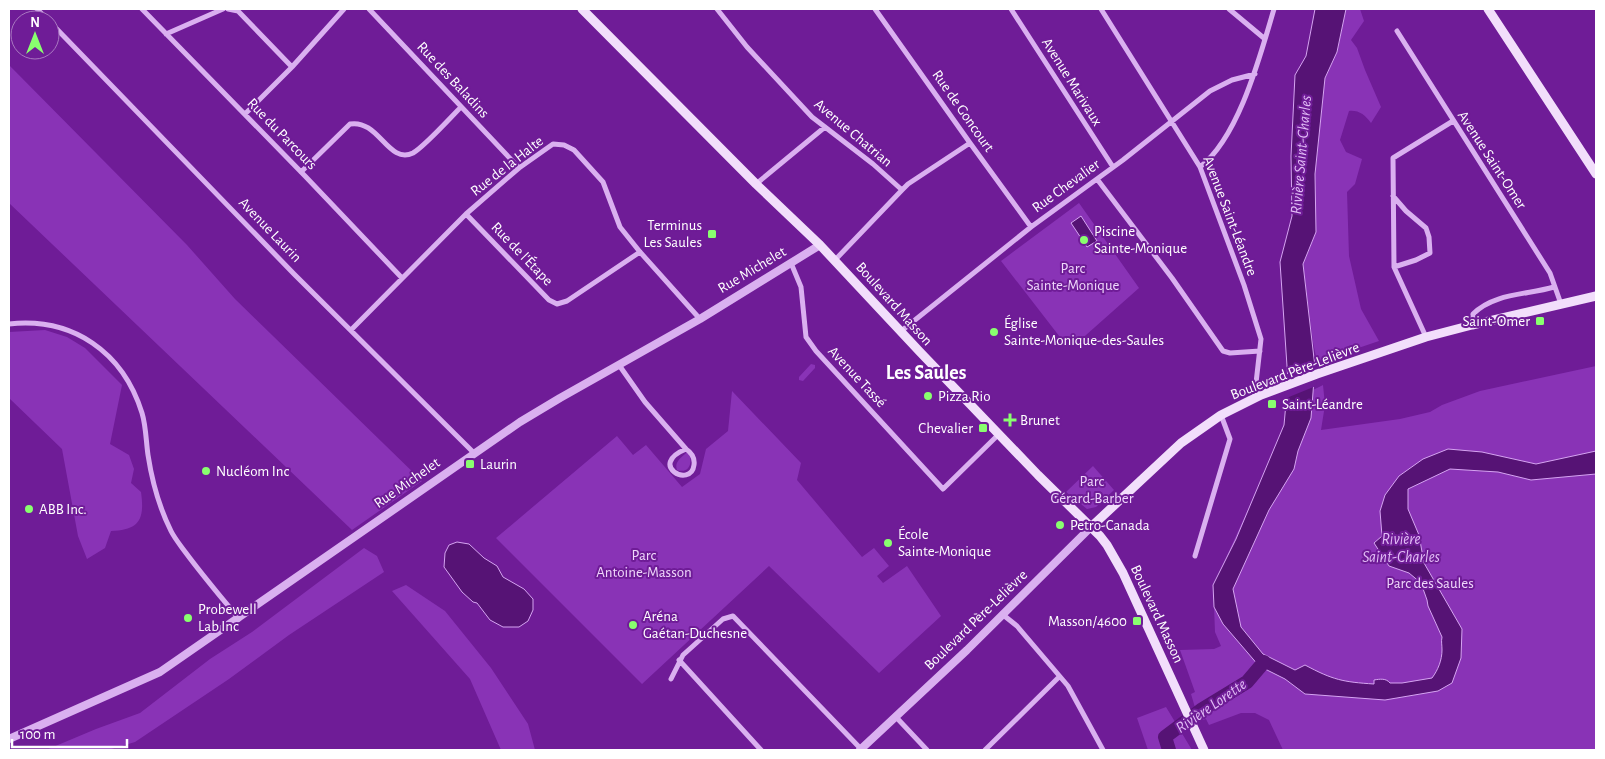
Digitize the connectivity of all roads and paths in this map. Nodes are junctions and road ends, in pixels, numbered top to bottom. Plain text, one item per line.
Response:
1 (142, 9) edge
2 (224, 9) edge
3 (228, 9) edge
4 (344, 9) edge
5 (369, 9) edge
6 (582, 9) edge
7 (717, 9) edge
8 (875, 9) edge
9 (1011, 9) edge
10 (1101, 9) edge
11 (1229, 9) edge
12 (1274, 9) edge
13 (1488, 9) edge
14 (1397, 31) dead end
15 (60, 32) edge
16 (166, 34) junction
17 (1265, 39) junction
18 (292, 67) junction
19 (1255, 74) junction
20 (462, 107) junction
21 (245, 114) junction
22 (1171, 121) junction
23 (1453, 121) junction
24 (825, 127) junction
25 (970, 143) junction
26 (1113, 167) junction
27 (1200, 167) junction
28 (519, 168) junction
29 (301, 172) junction
30 (1596, 174) edge
31 (1097, 179) junction
32 (756, 184) junction
33 (902, 190) junction
34 (1393, 196) junction
35 (466, 214) junction
36 (1032, 227) junction
37 (820, 245) junction
38 (640, 252) junction
39 (836, 260) junction
40 (791, 263) junction
41 (1394, 267) junction
42 (402, 278) junction
43 (1554, 287) junction
44 (1596, 296) edge
45 (1561, 304) junction
46 (700, 319) junction
47 (9, 324) edge
48 (1472, 325) junction
49 (351, 330) junction
50 (900, 332) junction
51 (1426, 337) junction
52 (1260, 351) junction
53 (619, 365) junction
54 (1261, 396) junction
55 (1221, 415) junction
56 (999, 434) junction
57 (686, 449) junction
58 (474, 453) junction
59 (1091, 527) junction
60 (1195, 556) dead end
61 (1002, 614) junction
62 (239, 619) junction
63 (679, 660) junction
64 (1059, 677) junction
65 (671, 680) dead end
66 (895, 716) junction
67 (9, 739) edge
68 (760, 750) edge
69 (860, 750) edge
70 (927, 750) edge
71 (986, 750) edge
72 (1103, 750) edge
73 (1204, 750) edge

1 - 16 street, Rue du Parcours
2 - 16 street
3 - 18 street
4 - 18 street
5 - 20 street, Rue des Baladins
6 - 32 main road, Boulevard Masson
7 - 24 street, Avenue Chatrian
8 - 25 street, Rue de Goncourt
9 - 26 street, Avenue Marivaux
10 - 22 street, Avenue Saint-Léandre
11 - 17 street
12 - 17 street
13 - 30 main road
14 - 23 street, Avenue Saint-Omer
15 - 49 street, Avenue Laurin
16 - 21 street, Rue du Parcours
17 - 19 street
18 - 21 street
19 - 22 street, Rue Chevalier
19 - 27 street
20 - 28 street, Rue des Baladins
20 - 29 street
21 - 29 street, Rue du Parcours
22 - 26 street, Rue Chevalier
22 - 27 street, Avenue Saint-Léandre
23 - 34 street
23 - 43 street, Avenue Saint-Omer
24 - 32 street
24 - 33 street, Avenue Chatrian
25 - 33 street
25 - 36 street, Rue de Goncourt
26 - 31 street, Rue Chevalier
27 - 52 street, Avenue Saint-Léandre
28 - 35 street, Rue de la Halte
28 - 38 street, Rue de la Halte
29 - 42 street, Rue du Parcours
31 - 36 street, Rue Chevalier
31 - 52 street
32 - 37 main road, Boulevard Masson
33 - 39 street
34 - 41 street
34 - 41 street
35 - 38 street, Rue de l'Étape
35 - 42 street, Rue de la Halte
36 - 50 street, Rue Chevalier
37 - 39 main road, Boulevard Masson
37 - 40 street, Rue Michelet
38 - 46 street, Rue de la Halte
39 - 50 main road, Boulevard Masson
40 - 46 street, Rue Michelet
40 - 56 street, Avenue Tassé
41 - 51 street
42 - 49 street, Rue de la Halte
43 - 45 street, Avenue Saint-Omer
43 - 48 street
44 - 45 main road, Boulevard Père-Lelièvre
45 - 48 main road, Boulevard Père-Lelièvre
46 - 53 street, Rue Michelet
47 - 62 street
48 - 51 main road, Boulevard Père-Lelièvre
49 - 58 street, Avenue Laurin
50 - 56 main road, Boulevard Masson
51 - 54 main road, Boulevard Père-Lelièvre
52 - 54 street, Avenue Saint-Léandre
53 - 57 street
53 - 58 street, Rue Michelet
54 - 55 main road, Boulevard Père-Lelièvre
55 - 59 main road, Boulevard Père-Lelièvre
55 - 60 street
56 - 59 main road, Boulevard Masson
57 - 57 street
58 - 62 street, Rue Michelet
59 - 61 street, Boulevard Père-Lelièvre
59 - 73 main road, Boulevard Masson
61 - 64 street
61 - 66 street, Boulevard Père-Lelièvre
62 - 67 street, Rue Michelet
63 - 65 street
63 - 68 street
63 - 69 street
64 - 71 street
64 - 72 street
66 - 69 street, Boulevard Père-Lelièvre
66 - 70 street

